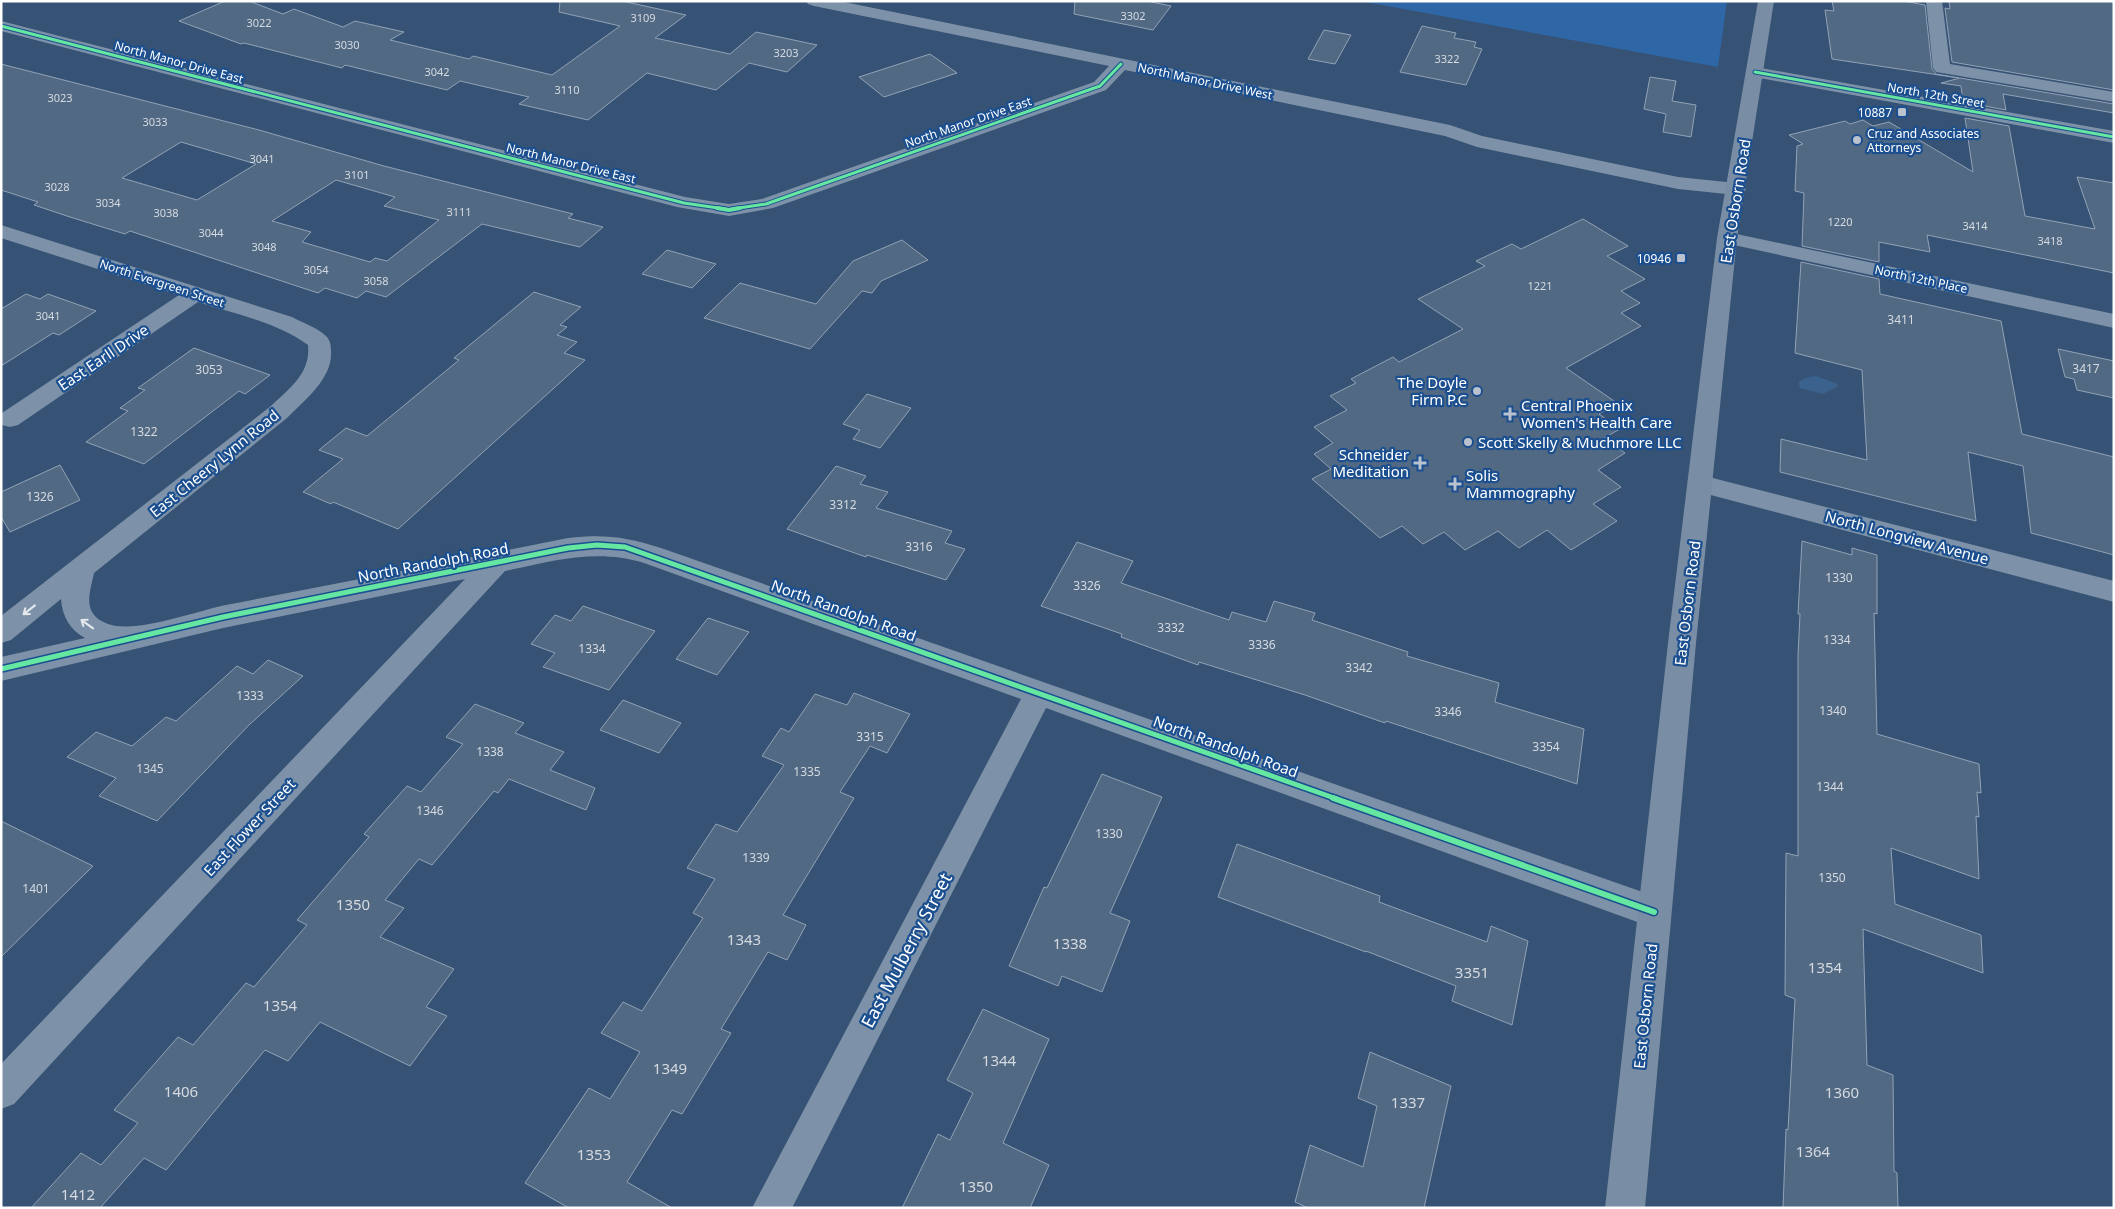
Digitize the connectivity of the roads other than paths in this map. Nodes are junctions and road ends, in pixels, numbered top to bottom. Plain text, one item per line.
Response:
1 (814, 1) edge
2 (1766, 1) edge
3 (1934, 1) edge
4 (1, 26) edge
5 (1120, 64) junction
6 (1755, 72) junction
7 (2114, 97) edge
8 (2114, 137) edge
9 (1736, 189) junction
10 (1, 231) edge
11 (1728, 238) junction
12 (195, 294) junction
13 (2114, 321) edge
14 (319, 342) joint
15 (10, 419) dead end
16 (1701, 484) junction
17 (497, 562) junction
18 (81, 569) junction
19 (2114, 592) edge
20 (1, 632) edge
21 (132, 640) junction
22 (1, 669) edge
23 (1040, 692) junction
24 (1654, 912) junction
25 (1, 1092) edge
26 (771, 1208) edge
27 (1625, 1208) edge

1 - 5 street, North Manor Drive West
2 - 6 main road, East Osborn Road
3 - 7 street
4 - 5 street, North Manor Drive East
5 - 9 street, North Manor Drive West
6 - 8 street, North 12th Street
6 - 9 main road, East Osborn Road
9 - 11 main road, East Osborn Road
10 - 12 street, North Evergreen Street
11 - 13 street, North 12th Place
11 - 16 main road, East Osborn Road
12 - 14 street, North Evergreen Street
12 - 15 street, East Earll Drive
14 - 18 street, East Cheery Lynn Road
16 - 19 street, North Longview Avenue
16 - 24 main road, East Osborn Road
17 - 21 street, North Randolph Road
17 - 23 street, North Randolph Road
17 - 25 street, East Flower Street
18 -> 20 street, East Cheery Lynn Road
21 -> 18 street
21 - 22 street, North Randolph Road
23 - 24 street, North Randolph Road
23 - 26 street, East Mulberry Street
24 - 27 main road, East Osborn Road

